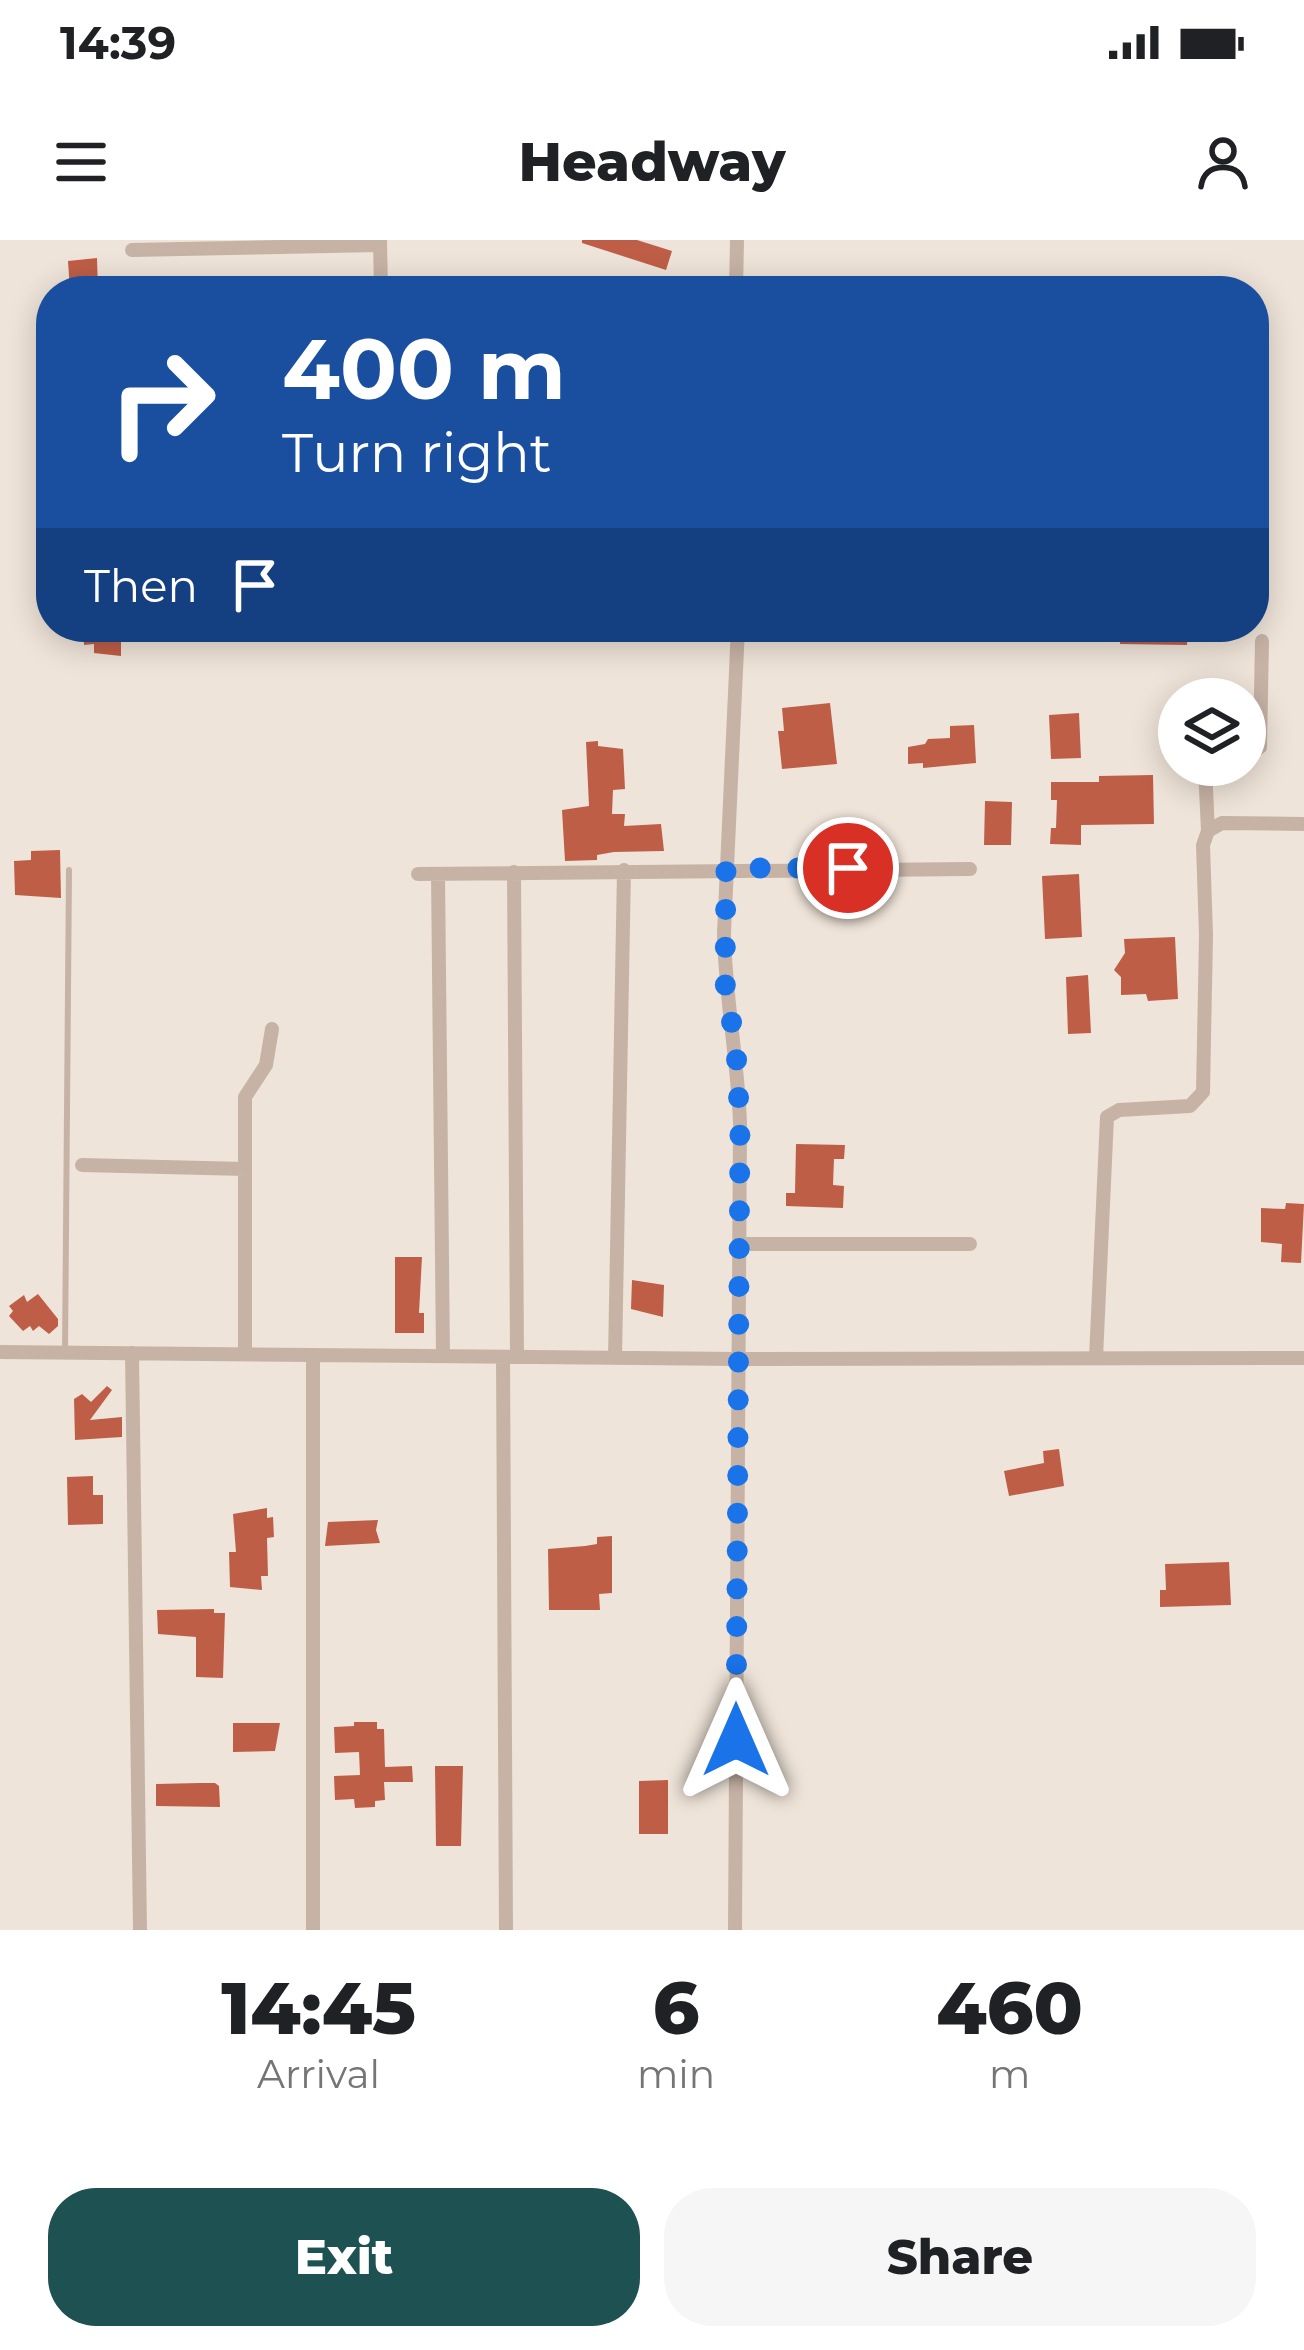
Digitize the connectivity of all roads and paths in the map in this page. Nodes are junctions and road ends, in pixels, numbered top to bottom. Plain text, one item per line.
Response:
1 (737, 240) edge
2 (380, 243) edge
3 (132, 250) dead end
4 (381, 276) edge
5 (736, 276) edge
6 (737, 642) edge
7 (1262, 642) edge
8 (1261, 678) edge
9 (1206, 786) edge
10 (1304, 824) edge
11 (1208, 831) junction
12 (726, 868) junction
13 (970, 868) dead end
14 (69, 870) dead end
15 (625, 870) junction
16 (514, 872) junction
17 (418, 874) dead end
18 (439, 874) junction
19 (272, 1029) dead end
20 (82, 1165) dead end
21 (245, 1169) junction
22 (740, 1244) junction
23 (970, 1244) dead end
24 (0, 1352) edge
25 (65, 1352) junction
26 (133, 1353) junction
27 (244, 1354) junction
28 (313, 1355) junction
29 (443, 1356) junction
30 (510, 1357) junction
31 (615, 1358) junction
32 (1096, 1358) junction
33 (1304, 1358) edge
34 (737, 1359) junction
35 (140, 1930) edge
36 (313, 1930) edge
37 (506, 1930) edge
38 (735, 1930) edge

1 - 5 street
2 - 3 street
2 - 4 street
6 - 12 street
7 - 8 street
9 - 11 street
10 - 11 street
11 - 32 street
12 - 13 street
12 - 15 street
12 - 22 street
14 - 25 lane
15 - 16 street
15 - 31 street
16 - 18 street
16 - 30 street
17 - 18 street
18 - 29 street
19 - 21 street
20 - 21 street
21 - 27 street
22 - 23 street
22 - 34 street
24 - 25 street
25 - 26 street
26 - 27 street
26 - 35 street
27 - 28 street
28 - 29 street
28 - 36 street
29 - 30 street
30 - 31 street
30 - 37 street
31 - 34 street
32 - 33 street
32 - 34 street
34 - 38 street

